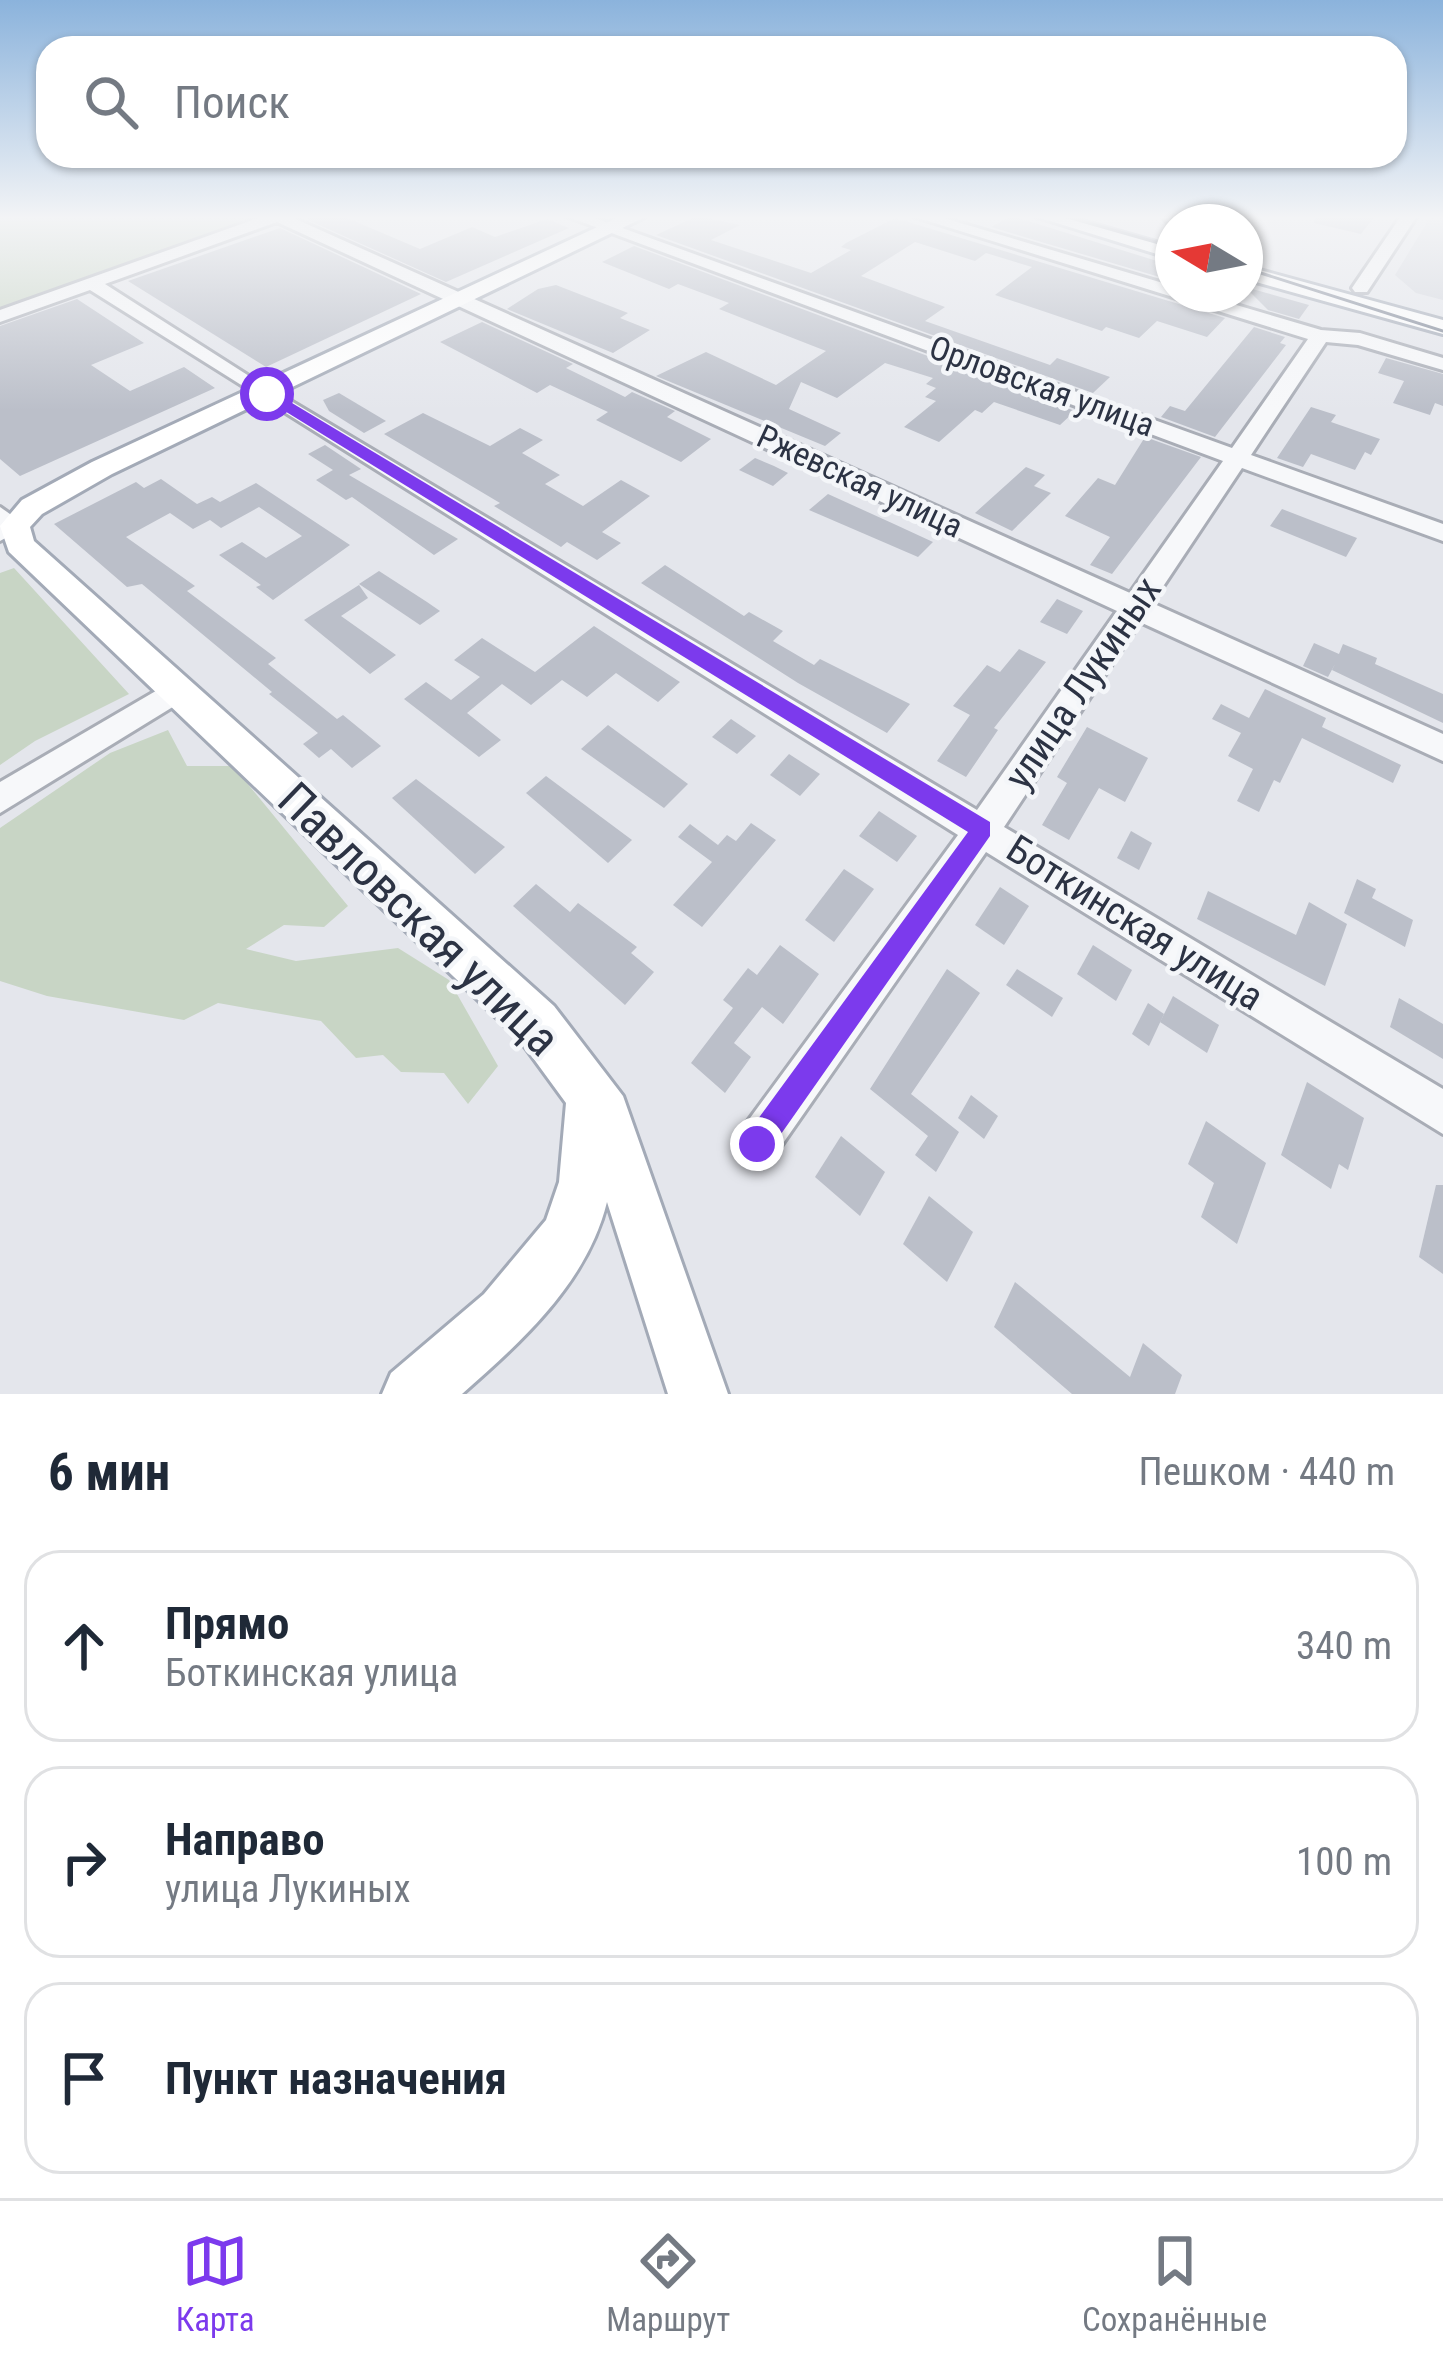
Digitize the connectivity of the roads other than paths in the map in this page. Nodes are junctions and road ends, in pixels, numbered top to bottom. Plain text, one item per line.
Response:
1 (96, 281) edge
2 (422, 281) edge
3 (503, 281) edge
4 (752, 281) edge
5 (1278, 281) edge
6 (1335, 281) edge
7 (1366, 281) edge
8 (91, 283) junction
9 (1361, 288) junction
10 (464, 300) junction
11 (1443, 310) edge
12 (1240, 312) edge
13 (0, 316) edge
14 (1443, 327) edge
15 (1320, 336) junction
16 (1443, 364) edge
17 (267, 394) junction
18 (1237, 457) junction
19 (5, 525) edge
20 (1443, 533) edge
21 (1134, 607) junction
22 (178, 689) junction
23 (1443, 748) edge
24 (0, 799) edge
25 (982, 829) junction
26 (588, 1086) junction
27 (1443, 1113) edge
28 (757, 1144) dead end
29 (412, 1394) edge
30 (698, 1394) edge

1 - 8 street
2 - 10 street, Ржевская улица
3 - 10 main road, Павловская улица
4 - 18 street, Орловская улица
5 - 14 main road
6 - 9 main road
7 - 9 street
8 - 13 street
8 - 17 street, Боткинская улица
9 - 11 main road
10 - 17 main road, Павловская улица
10 - 21 street, Ржевская улица
12 - 15 street
15 - 16 street
15 - 18 street, улица Лукиных
17 - 19 main road, Павловская улица
17 - 25 street, Боткинская улица
18 - 20 street, Орловская улица
18 - 21 street, улица Лукиных
19 - 22 main road, Павловская улица
21 - 23 street, Ржевская улица
21 - 25 street, улица Лукиных
22 - 24 street
22 - 26 main road, Павловская улица
25 - 27 street, Боткинская улица
25 - 28 street, улица Лукиных
26 - 29 main road
26 - 30 main road, Павловская улица

